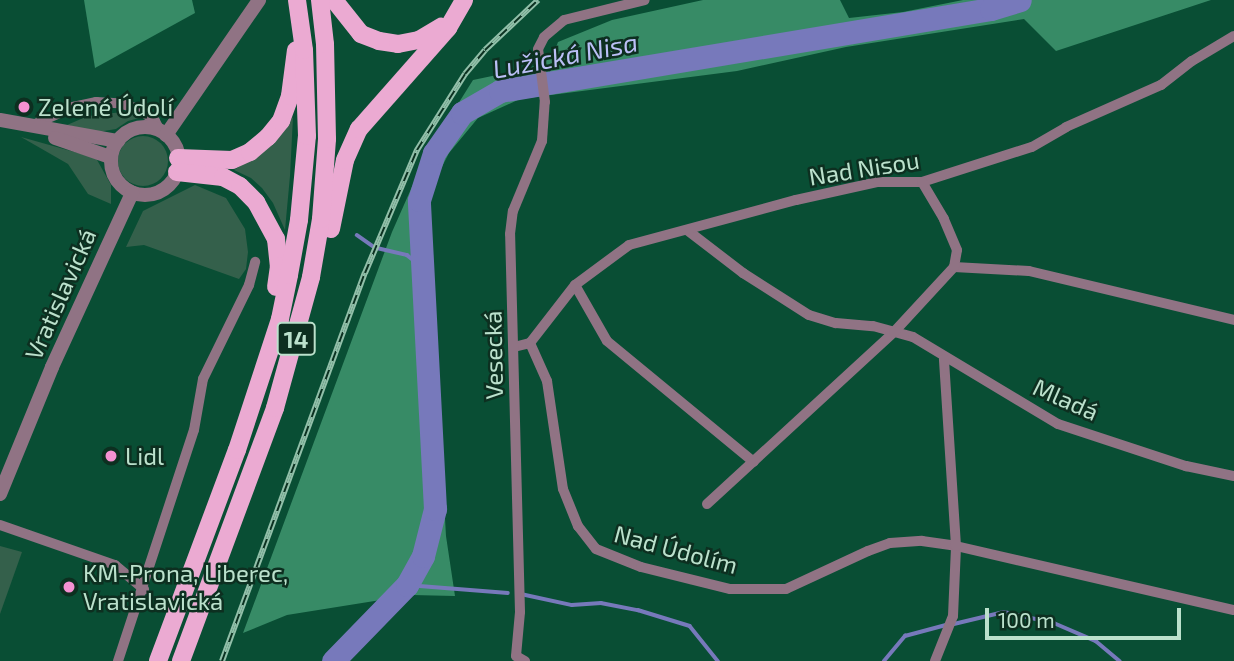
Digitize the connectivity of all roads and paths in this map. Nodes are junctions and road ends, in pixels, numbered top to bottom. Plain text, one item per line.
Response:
1 (259, 0) edge
2 (297, 0) edge
3 (320, 0) edge
4 (464, 0) edge
5 (645, 0) edge
6 (335, 4) edge
7 (300, 19) junction
8 (453, 20) junction
9 (1234, 36) edge
10 (0, 120) edge
11 (42, 121) junction
12 (0, 126) edge
13 (163, 133) junction
14 (117, 141) junction
15 (110, 157) junction
16 (178, 165) junction
17 (922, 182) junction
18 (132, 193) junction
19 (687, 230) junction
20 (255, 262) dead end
21 (954, 267) junction
22 (575, 285) junction
23 (1234, 320) edge
24 (894, 332) junction
25 (530, 342) junction
26 (294, 345) junction
27 (514, 347) junction
28 (944, 359) junction
29 (237, 450) junction
30 (754, 462) junction
31 (1234, 476) edge
32 (0, 494) edge
33 (707, 503) dead end
34 (0, 525) edge
35 (956, 546) junction
36 (144, 589) junction
37 (1234, 610) edge
38 (118, 661) edge
39 (158, 661) edge
40 (181, 661) edge
41 (525, 661) edge
42 (935, 661) edge

1 - 13 street
2 - 7 highway, 14
3 - 26 highway, 14
4 - 8 highway
5 - 27 street, Vesecká
6 - 8 highway
7 - 16 highway
7 - 29 highway, 14
8 - 26 highway
9 - 17 street, Nad Nisou
10 - 11 street
11 - 13 street
11 - 14 street
12 - 15 street
13 - 14 street
13 - 16 street
14 - 15 street
15 - 18 street
16 - 18 street
16 - 29 highway
17 - 19 street, Nad Nisou
17 - 21 street
18 - 32 street, Vratislavická
19 - 22 street, Nad Nisou
19 - 24 street, Mladá
20 - 36 street
21 - 23 street
21 - 24 street
22 - 25 street, Nad Nisou
22 - 30 street
24 - 28 street, Mladá
24 - 30 street
25 - 27 street
25 - 35 street, Nad Údolím
26 - 40 highway, 14
27 - 41 street, Vesecká
28 - 31 street, Mladá
28 - 35 street
29 - 39 highway, 14
30 - 33 street
34 - 36 street
35 - 37 street, Nad Údolím
35 - 42 street
36 - 38 street

